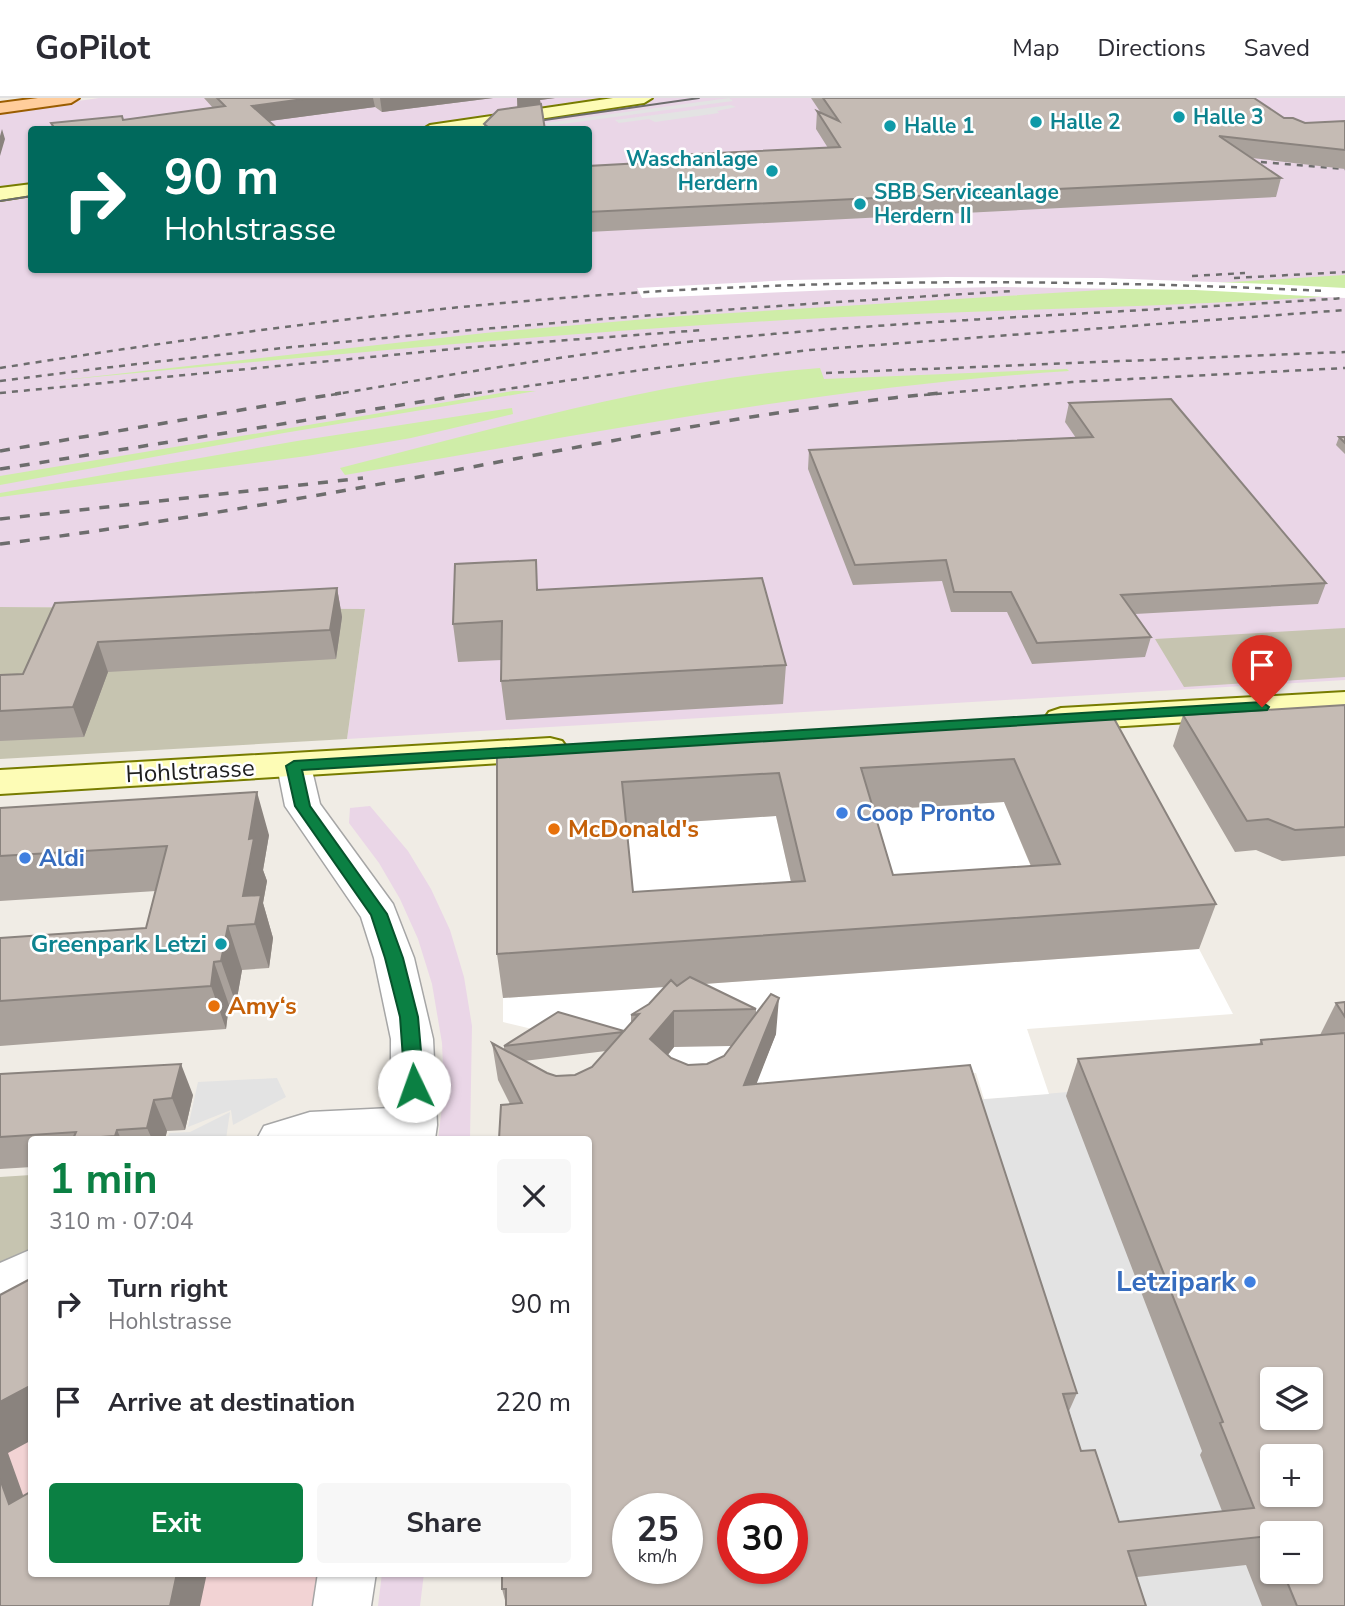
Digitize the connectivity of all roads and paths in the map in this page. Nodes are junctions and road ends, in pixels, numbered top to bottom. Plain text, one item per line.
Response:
1 (71, 98) edge
2 (644, 98) edge
3 (0, 108) edge
4 (457, 126) edge
5 (28, 190) edge
6 (0, 194) edge
7 (1345, 702) edge
8 (1025, 721) edge
9 (576, 748) edge
10 (294, 766) junction
11 (0, 782) edge
12 (414, 1132) edge
13 (291, 1136) edge
14 (28, 1273) edge
15 (0, 1288) edge
16 (346, 1577) edge
17 (342, 1606) edge

1 - 3 main road
2 - 4 street
5 - 6 street
7 - 8 street
9 - 10 street, Hohlstrasse
10 - 11 street, Hohlstrasse
10 - 12 street
12 - 13 street
14 - 15 street
16 - 17 street

